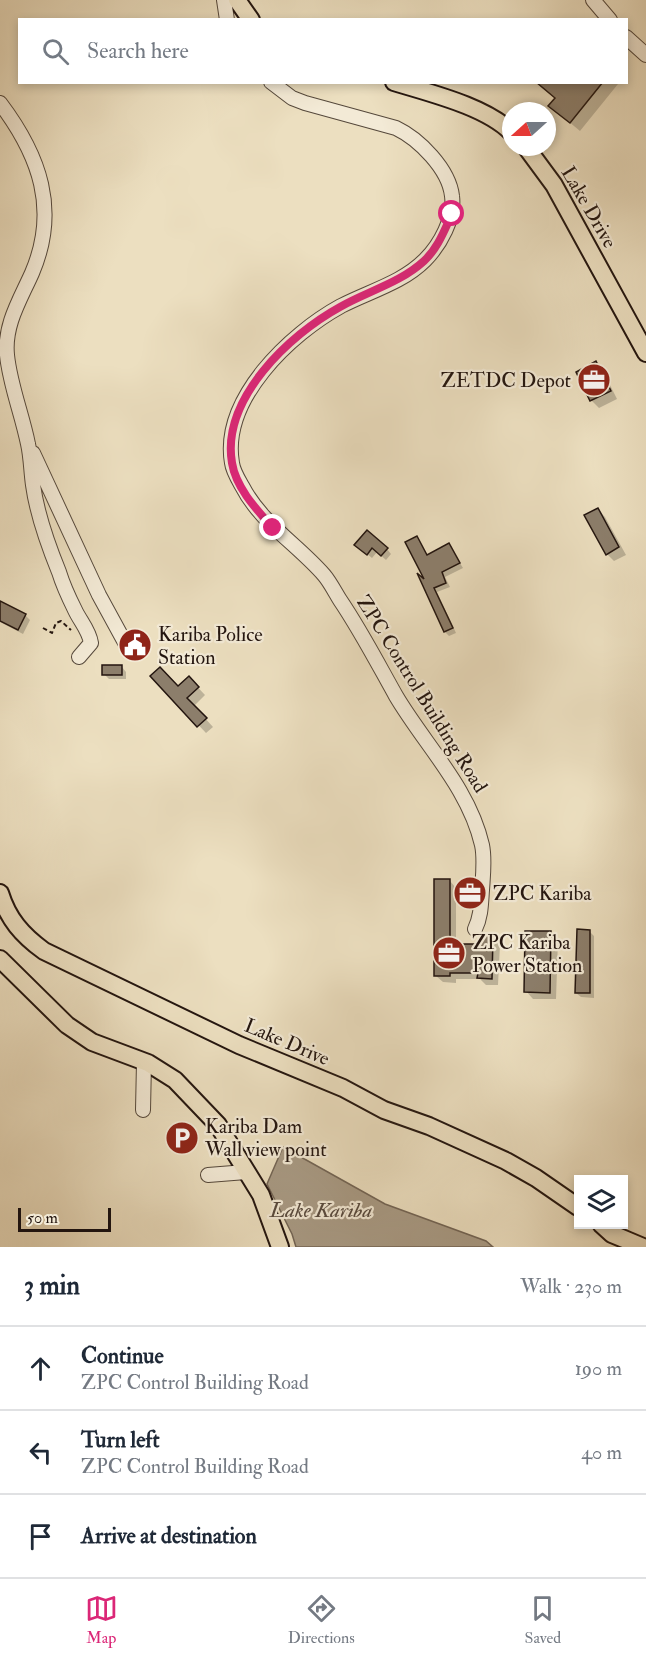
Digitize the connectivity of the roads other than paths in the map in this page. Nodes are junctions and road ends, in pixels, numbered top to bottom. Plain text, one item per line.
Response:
1 (224, 0) edge
2 (237, 0) edge
3 (593, 0) edge
4 (227, 18) edge
5 (250, 18) edge
6 (608, 18) edge
7 (628, 38) edge
8 (646, 55) edge
9 (274, 84) edge
10 (289, 84) edge
11 (400, 84) edge
12 (292, 98) junction
13 (0, 103) edge
14 (502, 124) edge
15 (533, 156) edge
16 (646, 353) edge
17 (29, 446) junction
18 (129, 650) dead end
19 (79, 657) dead end
20 (0, 892) edge
21 (475, 929) dead end
22 (0, 959) edge
23 (144, 1062) junction
24 (143, 1110) dead end
25 (246, 1172) junction
26 (208, 1175) dead end
27 (574, 1204) edge
28 (606, 1229) edge
29 (280, 1247) edge
30 (643, 1247) edge

1 - 4 street
2 - 5 main road
3 - 6 street
7 - 8 street
9 - 12 street, ZPC Control Building Road
10 - 12 street
11 - 14 main road
12 - 21 street, ZPC Control Building Road
13 - 17 street
15 - 16 main road, Lake Drive
17 - 18 street
17 - 19 street
20 - 27 main road, Lake Drive
22 - 23 main road
23 - 24 street
23 - 25 main road
25 - 26 street
25 - 29 main road
28 - 30 main road

